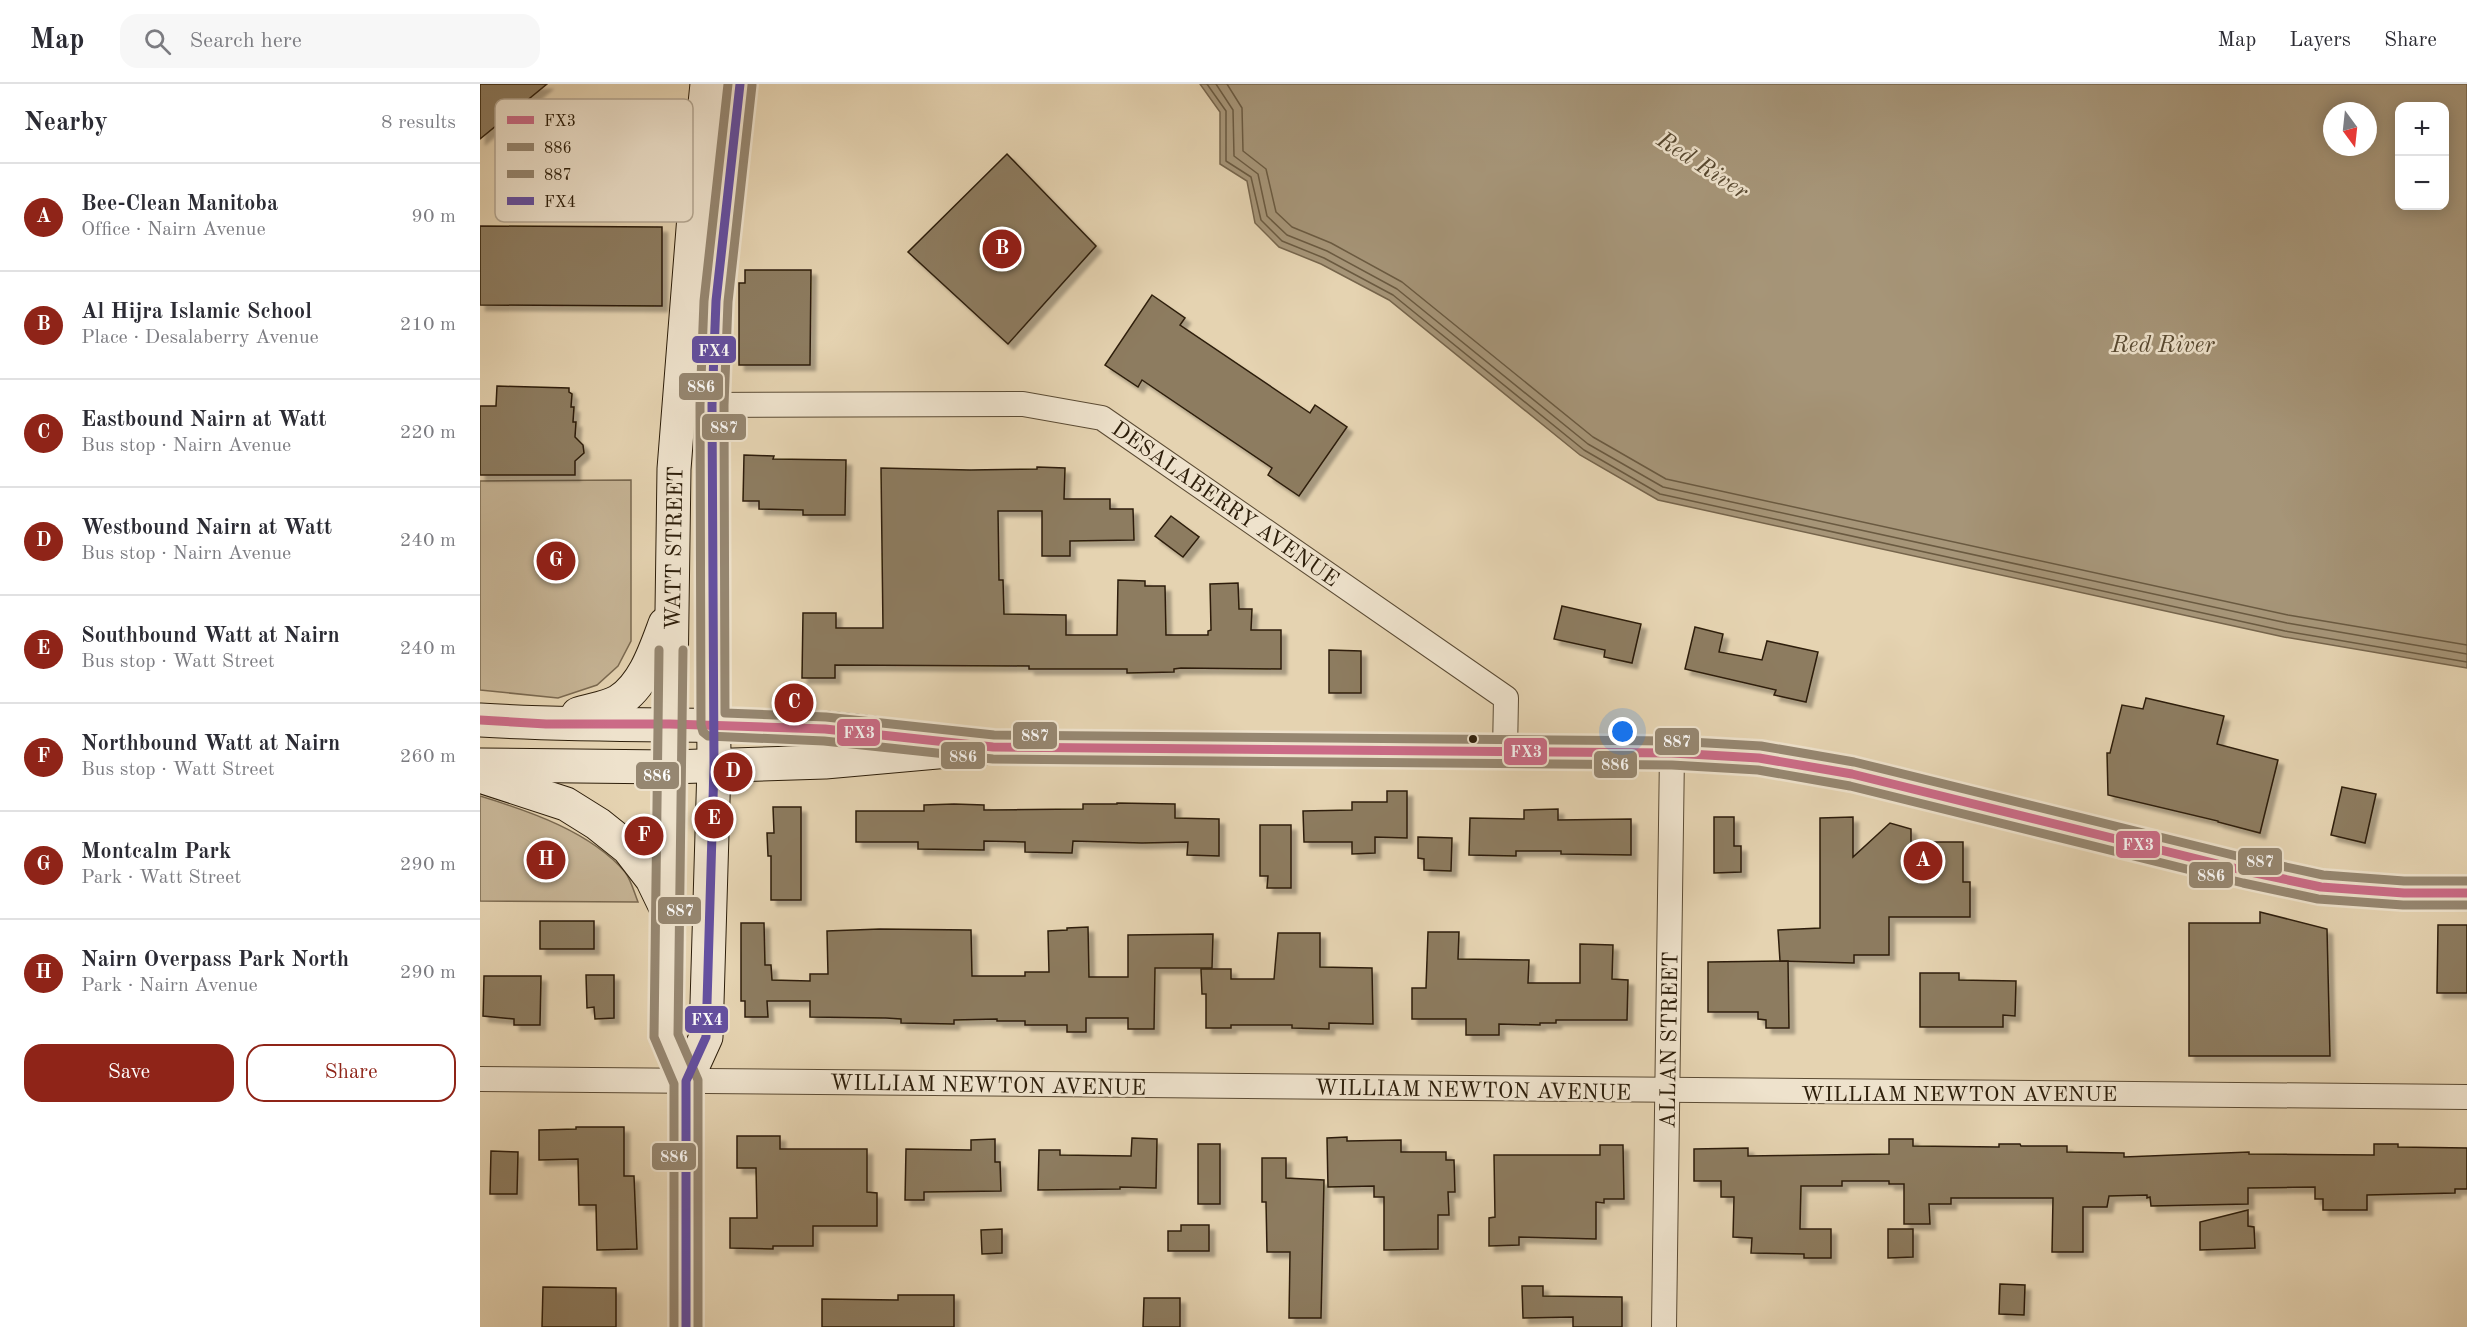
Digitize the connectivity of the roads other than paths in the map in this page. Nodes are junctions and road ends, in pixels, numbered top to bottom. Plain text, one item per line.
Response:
1 (707, 84) edge
2 (740, 84) edge
3 (679, 405) junction
4 (712, 405) junction
5 (672, 606) junction
6 (480, 720) edge
7 (546, 724) junction
8 (670, 724) junction
9 (713, 725) junction
10 (993, 747) junction
11 (1505, 751) junction
12 (1672, 753) junction
13 (480, 765) edge
14 (714, 766) junction
15 (669, 767) junction
16 (480, 776) edge
17 (2467, 893) edge
18 (668, 913) junction
19 (480, 1080) edge
20 (686, 1081) junction
21 (1668, 1091) junction
22 (2467, 1097) edge
23 (686, 1327) edge
24 (1664, 1327) edge

1 - 3 main road, WATT STREET
2 - 4 main road, WATT STREET
3 - 4 street, DESALABERRY AVENUE
3 - 5 main road, WATT STREET
4 - 9 main road, WATT STREET
4 - 11 street, DESALABERRY AVENUE
5 - 7 main road
5 - 8 main road, WATT STREET
6 - 7 main road
7 - 8 main road
8 - 9 main road
8 - 15 main road, WATT STREET
9 - 10 main road
9 - 14 main road, WATT STREET
10 - 11 main road
10 - 14 main road
11 - 12 main road
12 - 17 main road
12 - 21 street, ALLAN STREET
13 - 15 main road
14 - 15 main road
14 - 20 main road, WATT STREET
15 - 18 main road, WATT STREET
16 - 18 main road
18 - 20 main road, WATT STREET
19 - 20 street, WILLIAM NEWTON AVENUE
20 - 21 street, WILLIAM NEWTON AVENUE
20 - 23 main road, WATT STREET
21 - 22 street, WILLIAM NEWTON AVENUE
21 - 24 street, ALLAN STREET

